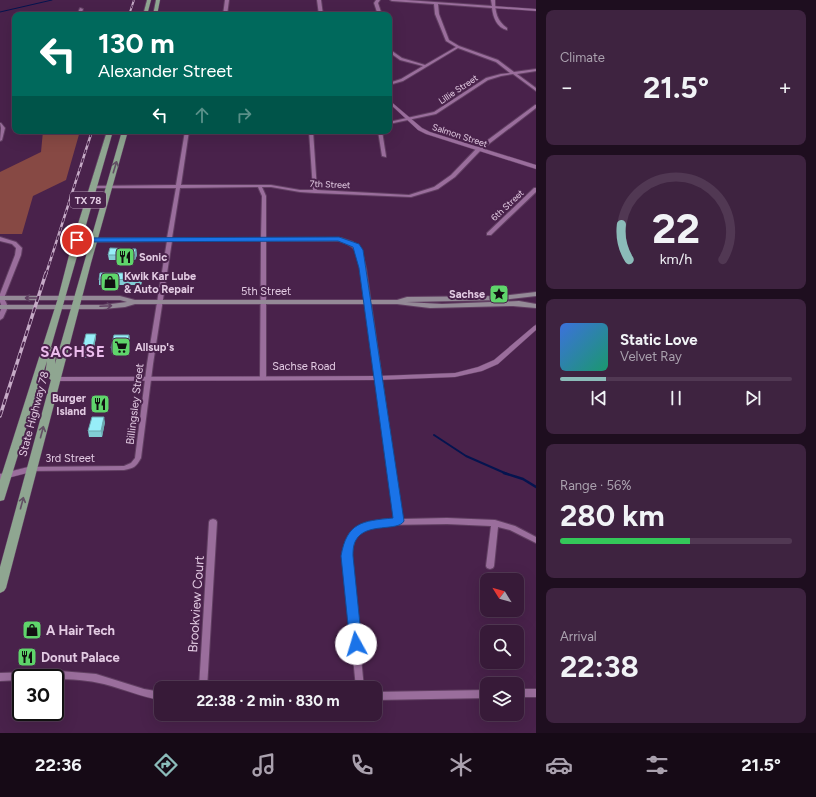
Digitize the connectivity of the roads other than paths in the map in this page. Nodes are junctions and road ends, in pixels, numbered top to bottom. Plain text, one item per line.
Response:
1 (149, 0) edge
2 (158, 0) edge
3 (227, 0) edge
4 (319, 0) edge
5 (378, 0) edge
6 (392, 0) edge
7 (492, 0) edge
8 (436, 3) junction
9 (493, 7) junction
10 (81, 9) dead end
11 (536, 10) edge
12 (80, 12) edge
13 (145, 12) edge
14 (156, 12) edge
15 (225, 12) edge
16 (321, 12) edge
17 (379, 12) edge
18 (506, 29) dead end
19 (458, 47) junction
20 (392, 52) edge
21 (426, 66) junction
22 (536, 70) edge
23 (513, 73) junction
24 (392, 83) edge
25 (536, 90) edge
26 (392, 105) edge
27 (536, 106) edge
28 (409, 119) junction
29 (392, 123) edge
30 (0, 124) edge
31 (109, 134) edge
32 (124, 134) edge
33 (187, 134) edge
34 (310, 134) edge
35 (380, 134) edge
36 (0, 140) edge
37 (479, 149) junction
38 (104, 151) junction
39 (120, 151) junction
40 (384, 156) dead end
41 (536, 167) edge
42 (92, 187) junction
43 (109, 187) junction
44 (178, 187) junction
45 (260, 187) junction
46 (536, 188) edge
47 (315, 192) junction
48 (488, 234) dead end
49 (0, 239) edge
50 (168, 239) junction
51 (264, 239) junction
52 (77, 240) junction
53 (94, 240) junction
54 (535, 294) edge
55 (1, 298) edge
56 (263, 301) junction
57 (61, 302) junction
58 (159, 302) junction
59 (367, 302) junction
60 (397, 302) junction
61 (77, 303) junction
62 (536, 306) edge
63 (2, 307) edge
64 (0, 318) edge
65 (536, 327) edge
66 (47, 348) junction
67 (263, 377) junction
68 (148, 378) junction
69 (378, 378) junction
70 (57, 379) junction
71 (134, 465) joint
72 (32, 469) junction
73 (2, 475) edge
74 (0, 497) edge
75 (399, 521) junction
76 (213, 522) dead end
77 (495, 523) junction
78 (536, 540) edge
79 (490, 566) dead end
80 (0, 588) edge
81 (0, 677) edge
82 (203, 681) edge
83 (359, 681) edge
84 (524, 693) edge
85 (536, 693) edge
86 (480, 694) edge
87 (154, 695) edge
88 (382, 696) edge

1 - 13 main road
2 - 14 main road
3 - 15 street
4 - 16 street
5 - 17 street
6 - 8 street
7 - 9 street
8 - 9 street
8 - 19 street
9 - 11 street
9 - 18 street
10 - 12 street
19 - 21 street
19 - 23 street
20 - 21 street
21 - 24 street
22 - 23 street, Lillie Street
23 - 25 street
23 - 28 street, Lillie Street
26 - 28 street, Salmon Street
27 - 37 street, 7th Street
28 - 29 street, Lillie Street
28 - 37 street, Salmon Street
30 - 36 street
31 - 38 main road, State Highway 78 / TX 78
32 - 39 main road, State Highway 78 / TX 78
33 - 44 street, Billingsley Street
34 - 47 street
35 - 40 street
37 - 41 street, Salmon Street
37 - 47 street, 7th Street
38 - 39 main road
38 - 42 main road, State Highway 78 / TX 78
43 -> 39 main road, State Highway 78 / TX 78
42 - 43 street, 7th Street
42 - 52 main road, State Highway 78 / TX 78
43 - 44 street, 7th Street
43 - 53 main road, State Highway 78 / TX 78
44 - 45 street, 7th Street
44 - 50 street, Billingsley Street
45 - 47 street, 7th Street
45 - 51 street
46 - 48 street, 6th Street
49 - 55 street
50 - 51 street
50 - 53 street
50 - 58 street, Billingsley Street
51 - 56 street
51 - 59 street
52 - 53 street
52 - 57 main road, State Highway 78 / TX 78
53 - 61 main road, State Highway 78 / TX 78
54 - 60 main road, 5th Street
54 - 62 main road
57 -> 55 main road, 5th Street
55 - 63 street
56 - 58 main road, 5th Street
56 - 59 main road, 5th Street
56 - 67 street
57 - 61 main road, 5th Street
57 - 63 main road, 5th Street
57 - 66 main road, State Highway 78 / TX 78
58 - 61 main road, 5th Street
58 - 68 street, Billingsley Street
59 - 60 main road, 5th Street
59 - 69 street
60 - 62 main road, 5th Street
61 - 70 main road, State Highway 78 / TX 78
63 - 64 street
65 - 69 street, Sachse Road
66 - 70 main road
66 - 73 main road, State Highway 78 / TX 78
67 - 68 street, Sachse Road
67 - 69 street, Sachse Road
68 - 70 street, Sachse Road
68 - 71 street, Billingsley Street
69 - 75 street
72 -> 70 main road, State Highway 78 / TX 78
71 - 72 street, 3rd Street
72 - 73 street, 3rd Street
80 -> 72 main road, State Highway 78 / TX 78
73 - 74 main road, State Highway 78 / TX 78
75 - 77 street
75 - 83 street
76 - 82 street, Brookview Court
77 - 78 street
77 - 79 street
81 - 87 street
84 - 85 street
86 - 88 street

